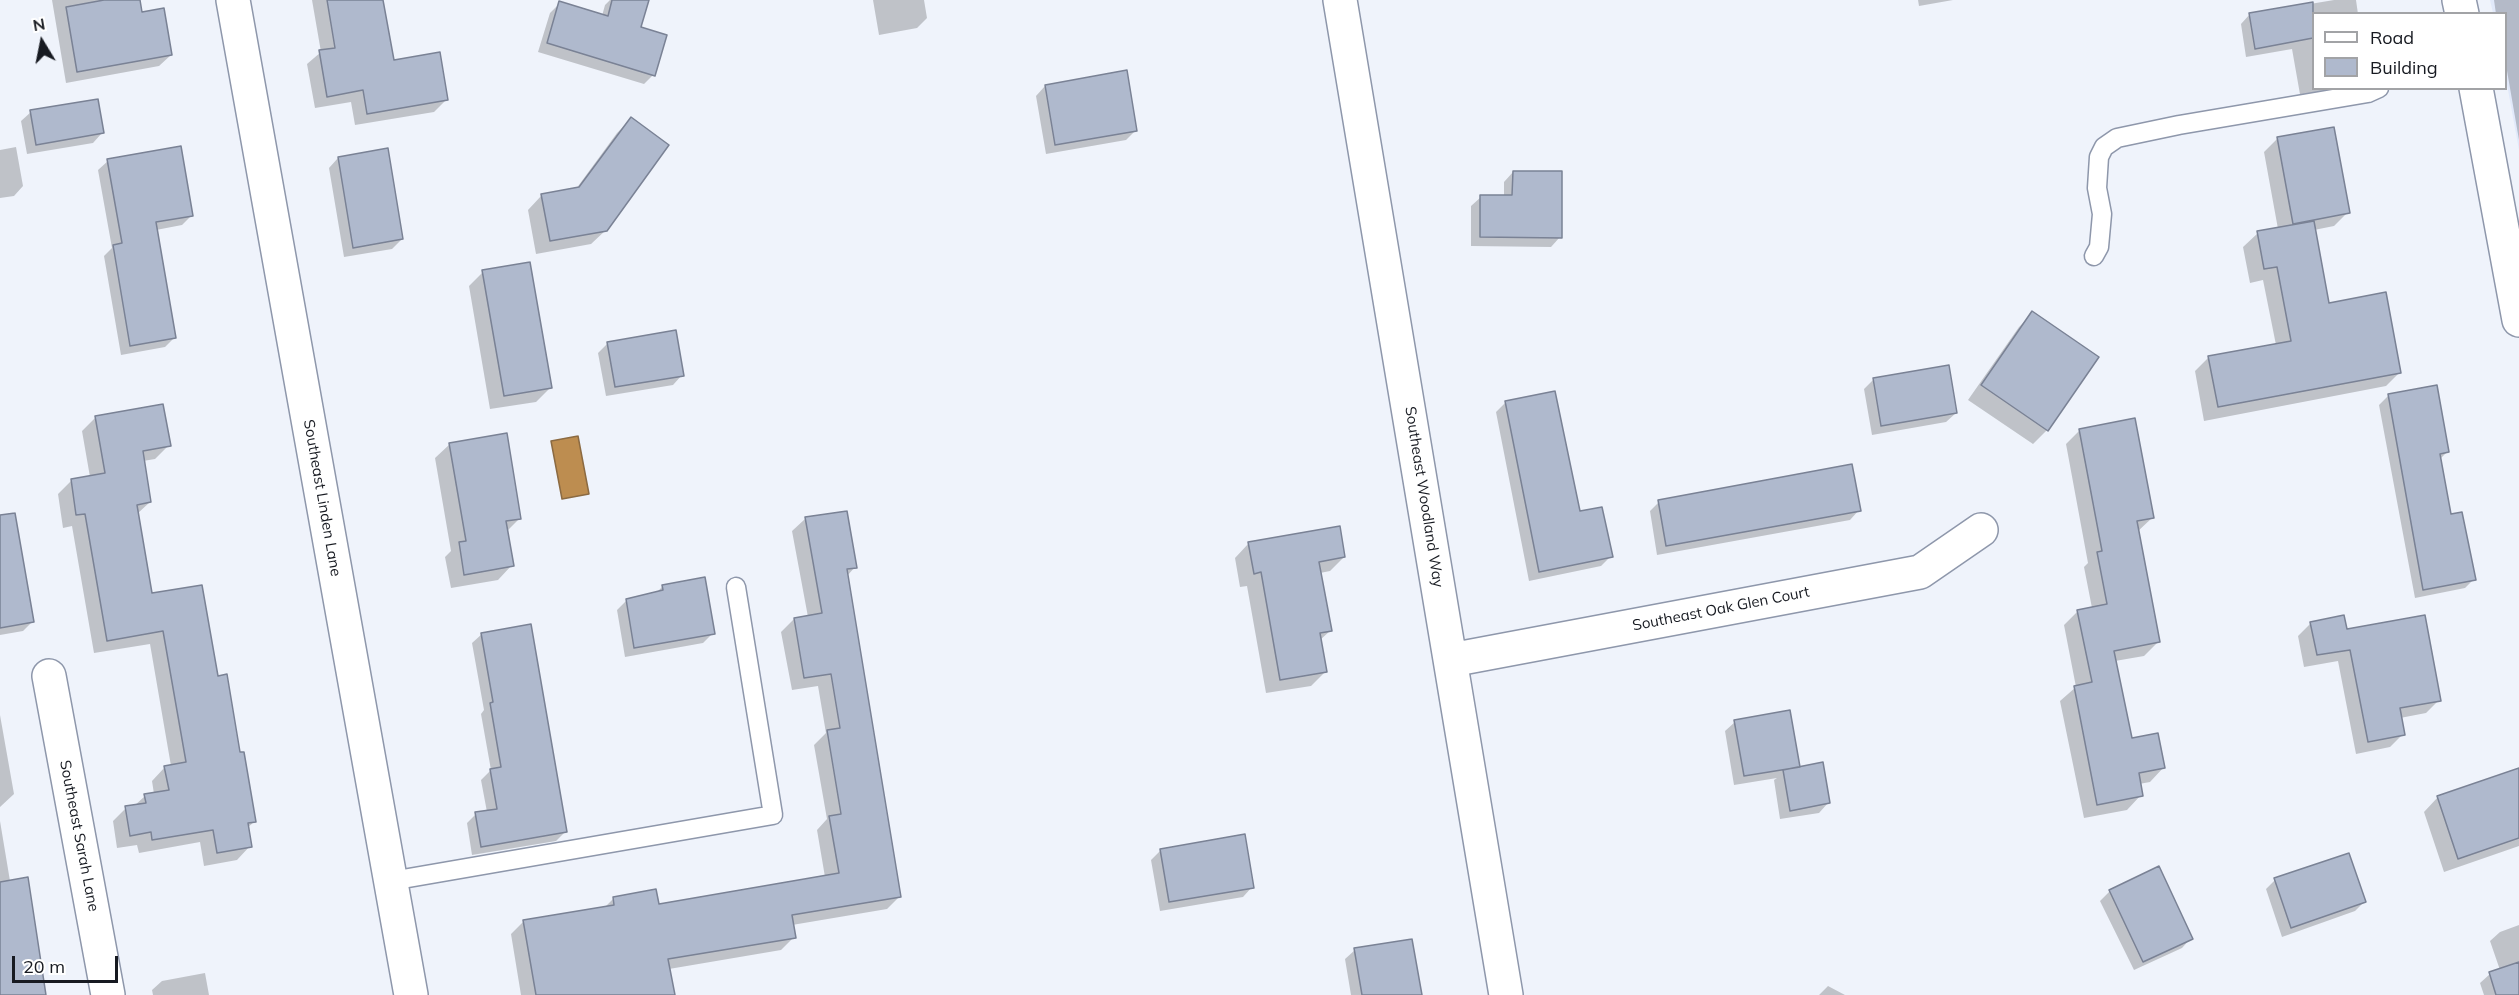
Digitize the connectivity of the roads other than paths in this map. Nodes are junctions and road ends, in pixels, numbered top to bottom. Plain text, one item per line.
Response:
1 (233, 0) edge
2 (1340, 0) edge
3 (2375, 90) edge
4 (2477, 90) edge
5 (2509, 206) edge
6 (2094, 256) dead end
7 (2519, 320) edge
8 (1981, 530) dead end
9 (736, 587) dead end
10 (1451, 660) junction
11 (49, 676) dead end
12 (391, 881) junction
13 (108, 995) edge
14 (411, 995) edge
15 (1506, 995) edge

1 - 12 street, Southeast Linden Lane
2 - 10 street, Southeast Woodland Way
3 - 6 lane
4 - 5 street
5 - 7 street
8 - 10 street, Southeast Oak Glen Court
9 - 12 lane
10 - 15 street, Southeast Woodland Way
11 - 13 street, Southeast Sarah Lane
12 - 14 street, Southeast Linden Lane

